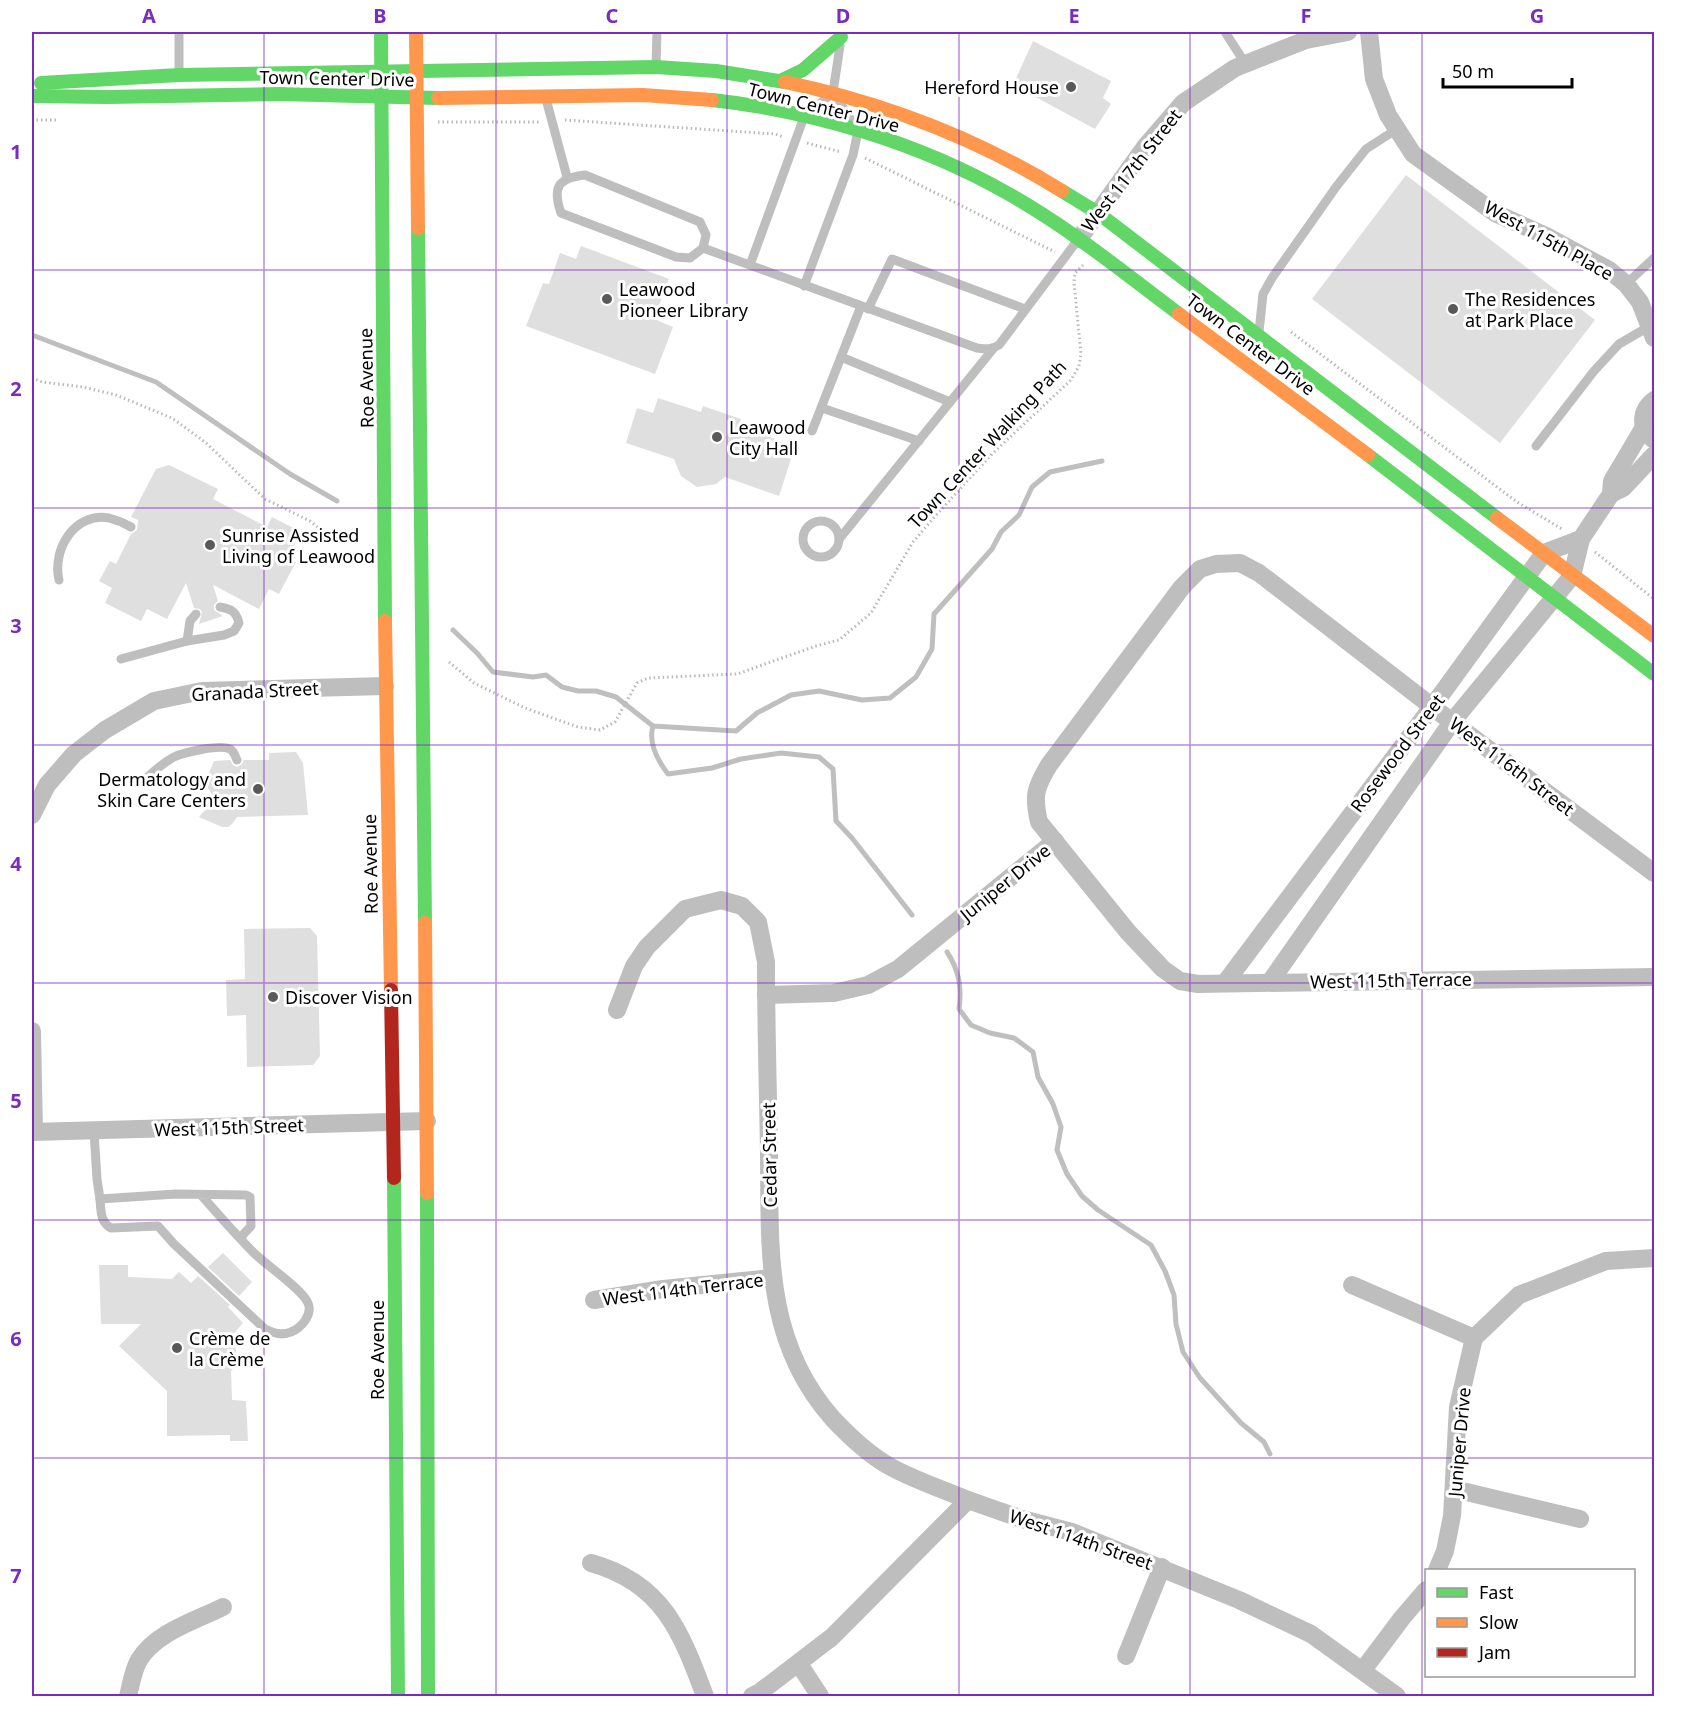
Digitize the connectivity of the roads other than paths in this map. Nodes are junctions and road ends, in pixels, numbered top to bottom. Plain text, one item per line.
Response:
1 (179, 32) edge
2 (381, 32) edge
3 (416, 32) edge
4 (657, 32) edge
5 (1225, 32) edge
6 (1348, 32) edge
7 (1369, 32) edge
8 (842, 34) edge
9 (1245, 63) junction
10 (656, 67) junction
11 (416, 70) junction
12 (381, 71) junction
13 (179, 75) junction
14 (780, 81) junction
15 (32, 84) edge
16 (833, 92) junction
17 (381, 95) junction
18 (32, 96) edge
19 (546, 96) junction
20 (416, 98) junction
21 (804, 117) junction
22 (1397, 129) junction
23 (858, 131) junction
24 (567, 177) junction
25 (1098, 213) junction
26 (1079, 239) junction
27 (703, 248) junction
28 (1654, 258) edge
29 (750, 265) junction
30 (1626, 284) junction
31 (804, 286) junction
32 (864, 308) junction
33 (1025, 309) junction
34 (1652, 332) edge
35 (1259, 336) junction
36 (993, 349) junction
37 (841, 357) junction
38 (1654, 398) edge
39 (950, 402) junction
40 (822, 408) junction
41 (812, 430) dead end
42 (1649, 434) edge
43 (919, 441) junction
44 (1536, 446) dead end
45 (1654, 455) edge
46 (1611, 495) junction
47 (131, 527) dead end
48 (840, 538) junction
49 (1580, 540) junction
50 (1544, 553) junction
51 (1221, 563) joint
52 (1572, 576) junction
53 (1527, 577) junction
54 (59, 580) dead end
55 (1553, 598) junction
56 (220, 607) dead end
57 (196, 615) dead end
58 (1654, 636) edge
59 (187, 641) junction
60 (121, 659) dead end
61 (1654, 674) edge
62 (385, 686) junction
63 (399, 699) dead end
64 (1432, 707) junction
65 (409, 719) dead end
66 (1452, 722) junction
67 (423, 749) junction
68 (237, 760) dead end
69 (141, 783) dead end
70 (1364, 798) junction
71 (1388, 814) junction
72 (32, 815) edge
73 (1055, 842) junction
74 (1310, 869) junction
75 (1654, 873) edge
76 (1336, 888) junction
77 (1654, 976) edge
78 (1270, 981) junction
79 (1225, 983) junction
80 (766, 995) junction
81 (617, 1010) dead end
82 (32, 1031) edge
83 (428, 1121) junction
84 (394, 1122) junction
85 (94, 1131) junction
86 (32, 1132) edge
87 (201, 1195) junction
88 (100, 1199) junction
89 (240, 1238) junction
90 (1654, 1258) edge
91 (772, 1278) junction
92 (1352, 1285) dead end
93 (594, 1299) dead end
94 (1474, 1338) junction
95 (1454, 1489) junction
96 (968, 1500) junction
97 (1580, 1519) dead end
98 (591, 1563) dead end
99 (1162, 1567) junction
100 (1437, 1569) edge
101 (1425, 1591) edge
102 (223, 1607) dead end
103 (1126, 1656) dead end
104 (799, 1664) junction
105 (1363, 1670) junction
106 (128, 1696) edge
107 (398, 1696) edge
108 (428, 1696) edge
109 (705, 1696) edge
110 (752, 1696) edge
111 (820, 1696) edge
112 (1397, 1696) edge

1 - 13 lane
2 - 12 street, Roe Avenue
3 - 11 street
4 - 10 lane
5 - 9 lane
6 - 9 street, West 117th Street
7 - 22 street, West 115th Place
8 - 14 street
8 - 16 lane
9 - 25 street, West 117th Street
10 - 11 street, Town Center Drive
10 - 14 street, Town Center Drive
11 - 12 street, Town Center Drive
11 - 20 street
12 - 13 street, Town Center Drive
12 - 17 street, Roe Avenue
13 - 15 street, Town Center Drive
14 - 16 street, Town Center Drive
16 - 21 lane
16 - 23 lane
16 - 25 street, Town Center Drive
17 - 18 street, Town Center Drive
17 - 20 street, Town Center Drive
17 - 62 street, Roe Avenue
19 - 20 street, Town Center Drive
19 - 21 street, Town Center Drive
19 - 24 lane
20 - 67 street
21 - 23 street, Town Center Drive
21 - 29 lane
22 - 30 street, West 115th Place
22 - 35 lane
23 - 26 street, Town Center Drive
23 - 31 lane
24 - 27 lane
24 - 27 lane
25 - 26 street, West 117th Street
25 - 35 street, Town Center Drive
26 - 33 lane
26 - 53 street, Town Center Drive
27 - 29 lane
28 - 30 lane
29 - 31 lane
30 - 34 street, West 115th Place
31 - 32 lane
32 - 33 lane
32 - 36 lane
32 - 37 lane
33 - 36 lane
34 - 44 lane
35 - 50 street, Town Center Drive
36 - 39 lane
37 - 39 lane
37 - 40 lane
38 - 42 street, Rosewood Street
39 - 43 lane
40 - 41 lane
40 - 43 lane
42 - 46 street, Rosewood Street
43 - 48 lane
45 - 46 street, Rosewood Street
46 - 49 street, Rosewood Street
47 - 54 lane
48 - 48 lane
49 - 50 street
49 - 52 street, Rosewood Street
50 - 52 street, Town Center Drive
50 - 53 street, Rosewood Street
51 - 64 street, West 116th Street
51 - 73 street, Juniper Drive
52 - 55 street, Rosewood Street
52 - 58 street, Town Center Drive
53 - 55 street, Town Center Drive
53 - 64 street, Rosewood Street
55 - 61 street, Town Center Drive
55 - 66 street, Rosewood Street
56 - 59 lane
57 - 59 lane
59 - 60 lane
62 - 63 street
62 - 72 street, Granada Street
62 - 84 street, Roe Avenue
64 - 66 street, West 116th Street
64 - 70 street, Rosewood Street
65 - 67 street
66 - 71 street, Rosewood Street
66 - 75 street, West 116th Street
67 - 83 street
68 - 69 lane
70 - 71 street
70 - 74 street, Rosewood Street
71 - 76 street, Rosewood Street
73 - 79 street, West 115th Terrace
73 - 80 street, Juniper Drive
74 - 76 street
74 - 79 street, Rosewood Street
76 - 78 street, Rosewood Street
77 - 78 street, West 115th Terrace
78 - 79 street, West 115th Terrace
80 - 81 street, Cedar Street
80 - 91 street, Cedar Street
82 - 86 street
83 - 84 street, West 115th Street
83 - 108 street
84 - 85 street, West 115th Street
84 - 107 street, Roe Avenue
85 - 86 street, West 115th Street
85 - 88 lane
87 - 88 lane
87 - 89 lane
87 - 89 lane
88 - 89 lane
90 - 94 street
91 - 93 street, West 114th Terrace
91 - 96 street, Cedar Street
92 - 94 street
94 - 95 street, Juniper Drive
95 - 97 street
95 - 100 street, Juniper Drive
96 - 99 street, West 114th Street
96 - 104 street
98 - 109 street
99 - 103 street
99 - 105 street, West 114th Street
101 - 105 street
102 - 106 street
104 - 110 street
104 - 111 street
105 - 112 street, West 114th Street

